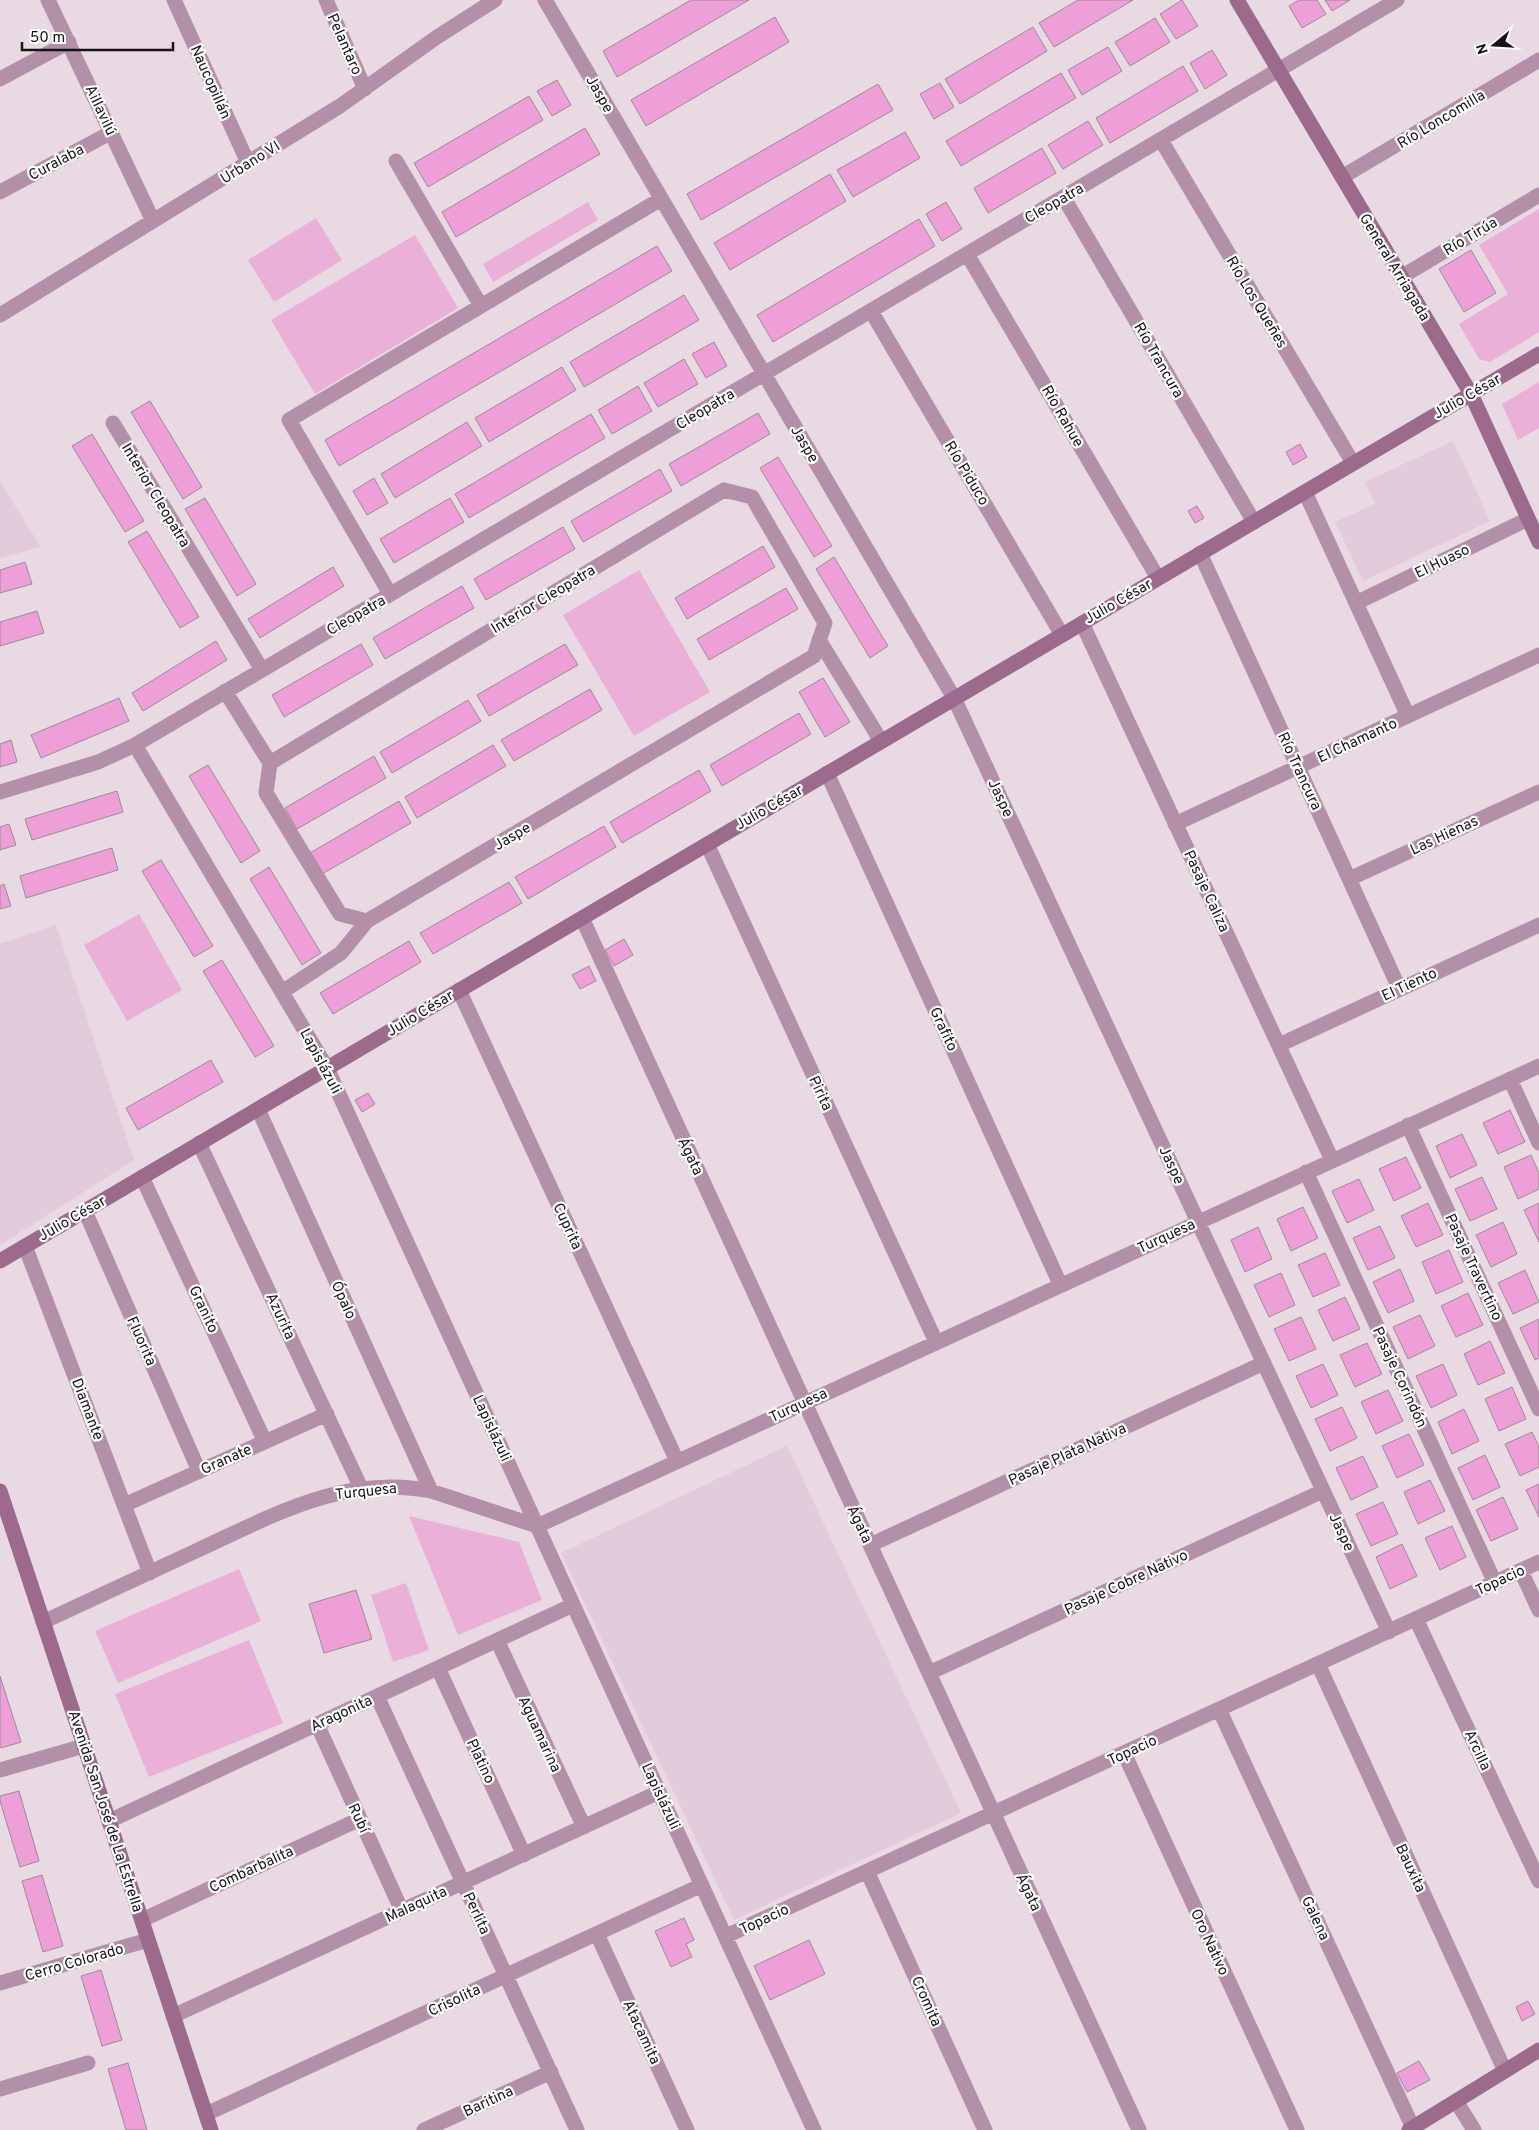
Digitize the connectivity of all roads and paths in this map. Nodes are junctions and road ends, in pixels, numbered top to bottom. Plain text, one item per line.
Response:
1 (48, 0) edge
2 (174, 0) edge
3 (326, 0) edge
4 (544, 0) edge
5 (1237, 0) edge
6 (1398, 0) edge
7 (490, 1) edge
8 (69, 42) junction
9 (1539, 60) edge
10 (1279, 71) junction
11 (0, 79) edge
12 (365, 88) junction
13 (112, 132) junction
14 (1161, 140) junction
15 (396, 161) dead end
16 (248, 163) junction
17 (1342, 178) junction
18 (0, 192) edge
19 (1539, 195) edge
20 (661, 198) junction
21 (1064, 198) junction
22 (153, 221) junction
23 (968, 254) junction
24 (1401, 277) junction
25 (480, 306) junction
26 (871, 311) junction
27 (0, 315) edge
28 (1539, 354) edge
29 (764, 374) junction
30 (1471, 394) junction
31 (113, 423) dead end
32 (1353, 463) junction
33 (1305, 492) junction
34 (1528, 519) junction
35 (1254, 522) junction
36 (1539, 542) edge
37 (1200, 553) junction
38 (1158, 578) junction
39 (390, 594) junction
40 (1356, 603) junction
41 (1082, 623) junction
42 (1062, 635) junction
43 (819, 640) junction
44 (1539, 655) edge
45 (262, 670) junction
46 (225, 692) junction
47 (954, 698) junction
48 (1408, 716) junction
49 (881, 741) junction
50 (135, 745) junction
51 (270, 763) junction
52 (1298, 767) junction
53 (827, 773) junction
54 (0, 792) edge
55 (1539, 792) edge
56 (1176, 824) junction
57 (706, 844) junction
58 (1349, 879) junction
59 (582, 918) junction
60 (368, 921) junction
61 (1539, 925) edge
62 (1399, 988) junction
63 (459, 990) junction
64 (282, 992) junction
65 (1279, 1045) junction
66 (1539, 1066) edge
67 (327, 1068) junction
68 (1510, 1079) junction
69 (258, 1109) junction
70 (1408, 1125) junction
71 (1539, 1143) edge
72 (199, 1144) junction
73 (1332, 1160) junction
74 (1306, 1172) junction
75 (142, 1177) junction
76 (85, 1211) junction
77 (1198, 1221) junction
78 (25, 1246) junction
79 (0, 1261) edge
80 (1060, 1284) junction
81 (936, 1342) junction
82 (1264, 1363) junction
83 (804, 1402) junction
84 (1539, 1409) edge
85 (327, 1414) junction
86 (265, 1442) junction
87 (677, 1461) junction
88 (199, 1471) junction
89 (361, 1488) junction
90 (0, 1491) edge
91 (431, 1491) junction
92 (1323, 1491) junction
93 (124, 1505) junction
94 (537, 1526) junction
95 (870, 1545) junction
96 (1539, 1562) edge
97 (1521, 1571) junction
98 (150, 1573) junction
99 (1496, 1583) junction
100 (573, 1605) junction
101 (1539, 1610) edge
102 (1416, 1619) junction
103 (43, 1622) junction
104 (1389, 1632) junction
105 (497, 1640) junction
106 (1318, 1664) junction
107 (438, 1668) junction
108 (929, 1673) junction
109 (377, 1696) junction
110 (1219, 1709) junction
111 (316, 1724) junction
112 (84, 1746) junction
113 (1124, 1753) junction
114 (0, 1770) edge
115 (659, 1792) junction
116 (994, 1813) junction
117 (360, 1819) junction
118 (109, 1821) junction
119 (584, 1827) junction
120 (524, 1855) junction
121 (868, 1871) junction
122 (1539, 1881) edge
123 (463, 1883) junction
124 (702, 1885) junction
125 (402, 1911) junction
126 (142, 1920) junction
127 (597, 1934) junction
128 (726, 1936) junction
129 (148, 1940) junction
130 (506, 1976) junction
131 (0, 1983) edge
132 (174, 2016) junction
133 (1539, 2050) edge
134 (88, 2064) dead end
135 (1505, 2071) junction
136 (551, 2072) junction
137 (0, 2089) edge
138 (1456, 2101) junction
139 (206, 2114) junction
140 (1411, 2129) edge
141 (211, 2130) edge
142 (424, 2130) edge
143 (578, 2130) edge
144 (688, 2130) edge
145 (814, 2130) edge
146 (986, 2130) edge
147 (1139, 2130) edge
148 (1297, 2130) edge
149 (1474, 2130) edge

1 - 8 street, Aillavilú
2 - 16 street, Naucopillán
3 - 12 street, Pelantaro
4 - 20 street, Jaspe
5 - 10 street, General Arriagada
6 - 10 street, Cleopatra
7 - 12 street, Urbano VI
8 - 11 street
8 - 13 street, Aillavilú
9 - 17 street, Río Loncomilla
10 - 14 street, Cleopatra
10 - 17 street, General Arriagada
12 - 16 street, Urbano VI
13 - 18 street, Curalaba
13 - 22 street, Aillavilú
14 - 21 street, Cleopatra
14 - 32 street, Río Los Queñes
15 - 25 street
16 - 22 street, Urbano VI
17 - 24 street, General Arriagada
19 - 24 street, Río Tirúa
20 - 25 street
20 - 29 street, Jaspe
21 - 23 street, Cleopatra
21 - 35 street, Río Trancura
22 - 27 street, Urbano VI
23 - 26 street, Cleopatra
23 - 38 street, Río Rahue
24 - 30 street, General Arriagada
25 - 39 street
26 - 29 street, Cleopatra
26 - 42 street, Río Piduco
28 - 30 street, Julio César
29 - 39 street, Cleopatra
29 - 47 street, Jaspe
30 - 32 street, Julio César
30 - 34 street, General Arriagada
31 - 45 street, Interior Cleopatra
32 - 33 street, Julio César
33 - 35 street, Julio César
33 - 40 street
34 - 36 street, General Arriagada
34 - 40 street, El Huaso
35 - 37 street, Julio César
37 - 38 street, Julio César
37 - 52 street, Río Trancura
38 - 41 street, Julio César
39 - 45 street, Cleopatra
40 - 48 street
41 - 42 street, Julio César
41 - 56 street, Pasaje Caliza
42 - 47 street, Julio César
43 - 49 street
43 - 51 street, Interior Cleopatra
43 - 60 street, Jaspe
44 - 48 street, El Chamanto
45 - 46 street, Cleopatra
46 - 50 street, Cleopatra
46 - 51 street
47 - 49 street, Julio César
47 - 77 street, Jaspe
48 - 52 street, El Chamanto
49 - 53 street, Julio César
50 - 54 street, Cleopatra
50 - 64 street, Lapislázuli
51 - 60 street
52 - 56 street, El Chamanto
52 - 58 street, Río Trancura
53 - 57 street, Julio César
53 - 80 street, Grafito
55 - 58 street, Las Hienas
56 - 65 street, Pasaje Caliza
57 - 59 street, Julio César
57 - 81 street, Pirita
58 - 62 street, Río Trancura
59 - 63 street, Julio César
59 - 83 street, Ágata
60 - 64 street, Jaspe
61 - 62 street, El Tiento
62 - 65 street, El Tiento
63 - 67 street, Julio César
63 - 87 street, Cuprita
64 - 67 street, Lapislázuli
65 - 73 street, Pasaje Caliza
66 - 68 street, Turquesa
67 - 69 street, Julio César
67 - 94 street, Lapislázuli
68 - 70 street, Turquesa
68 - 71 street
69 - 72 street, Julio César
69 - 91 street, Ópalo
70 - 73 street, Turquesa
70 - 84 street, Pasaje Travertino
72 - 75 street, Julio César
72 - 85 street, Azurita
73 - 74 street, Turquesa
74 - 77 street, Turquesa
74 - 99 street, Pasaje Corindón
75 - 76 street, Julio César
75 - 86 street, Granito
76 - 78 street, Julio César
76 - 88 street, Fluorita
77 - 80 street, Turquesa
77 - 82 street, Jaspe
78 - 79 street, Julio César
78 - 93 street, Diamante
80 - 81 street, Turquesa
81 - 83 street, Turquesa
82 - 92 street, Jaspe
82 - 95 street, Pasaje Plata Nativa
83 - 87 street, Turquesa
83 - 95 street, Ágata
85 - 86 street, Granate
85 - 89 street, Azurita
86 - 88 street, Granate
87 - 94 street, Turquesa
88 - 93 street, Granate
89 - 91 street, Turquesa
89 - 98 street, Turquesa
90 - 103 street, Avenida San José de La Estrella
91 - 94 street, Turquesa
92 - 104 street, Jaspe
92 - 108 street, Pasaje Cobre Nativo
93 - 98 street, Diamante
94 - 100 street, Lapislázuli
95 - 108 street, Ágata
96 - 97 street, Topacio
97 - 99 street, Topacio
97 - 101 street
98 - 103 street, Turquesa
99 - 102 street, Topacio
100 - 105 street, Aragonita
100 - 115 street, Lapislázuli
102 - 104 street, Topacio
102 - 122 street, Arcilla
103 - 112 street, Avenida San José de La Estrella
104 - 106 street, Topacio
105 - 107 street, Aragonita
105 - 119 street, Aguamarina
106 - 110 street, Topacio
106 - 135 street, Bauxita
107 - 109 street, Aragonita
107 - 120 street, Platino
108 - 116 street, Ágata
109 - 111 street, Aragonita
109 - 123 street, Perlita
110 - 113 street, Topacio
110 - 140 street, Galena
111 - 117 street, Rubí
111 - 118 street, Aragonita
112 - 114 street
112 - 118 street, Avenida San José de La Estrella
113 - 116 street, Topacio
113 - 148 street, Oro Nativo
115 - 119 street, Malaquita
115 - 124 street, Lapislázuli
116 - 121 street, Topacio
116 - 147 street, Ágata
117 - 125 street, Rubí
117 - 126 street, Combarbalita
118 - 126 street, Avenida San José de La Estrella
119 - 120 street, Malaquita
120 - 123 street, Malaquita
121 - 128 street, Topacio
121 - 146 street, Cromita
123 - 125 street, Malaquita
123 - 130 street, Perlita
124 - 127 street, Crisolita
124 - 128 street, Lapislázuli
125 - 132 street, Malaquita
126 - 129 street, Avenida San José de La Estrella
127 - 130 street, Crisolita
127 - 144 street, Atacamita
128 - 145 street, Lapislázuli
129 - 131 street, Cerro Colorado
129 - 132 street, Avenida San José de La Estrella
130 - 136 street, Perlita
130 - 139 street, Crisolita
132 - 139 street, Avenida San José de La Estrella
133 - 135 street
134 - 137 street
135 - 138 street
136 - 142 street, Baritina
136 - 143 street, Perlita
138 - 140 street
138 - 149 street
139 - 141 street, Avenida San José de La Estrella

